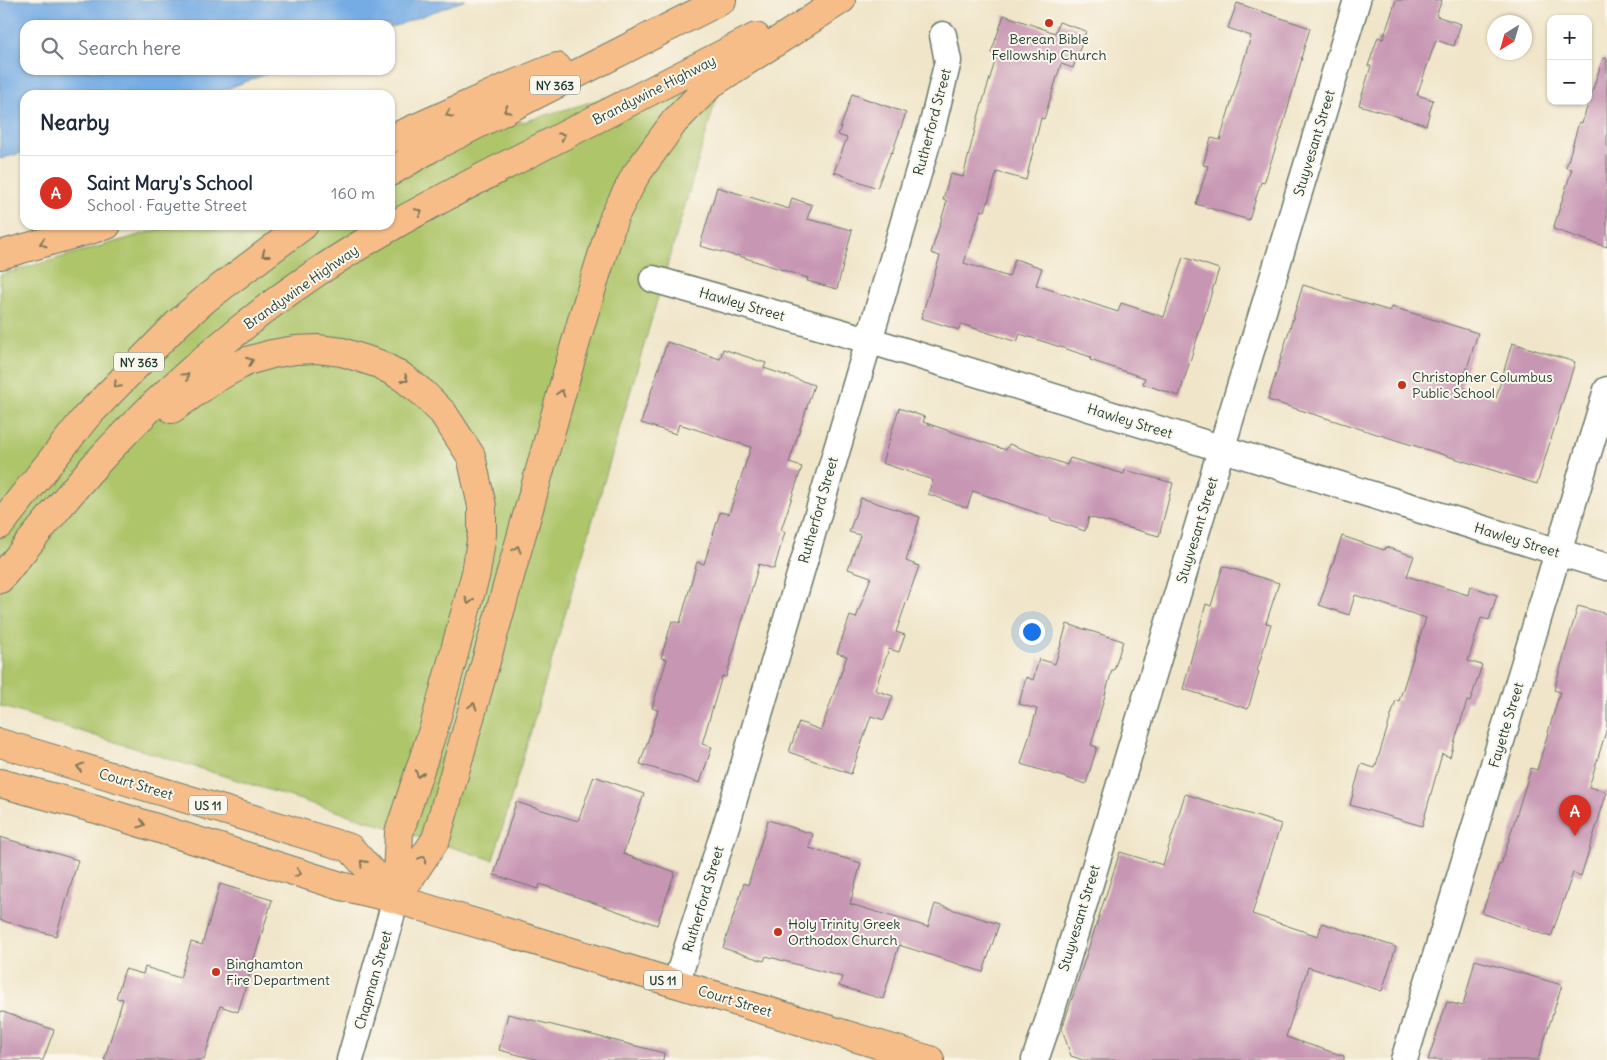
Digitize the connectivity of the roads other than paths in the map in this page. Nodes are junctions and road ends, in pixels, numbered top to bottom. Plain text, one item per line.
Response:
1 (722, 0) edge
2 (828, 0) edge
3 (841, 0) edge
4 (1357, 0) edge
5 (673, 25) junction
6 (942, 35) dead end
7 (395, 136) edge
8 (395, 169) edge
9 (395, 225) edge
10 (89, 230) edge
11 (297, 230) edge
12 (387, 230) edge
13 (0, 255) edge
14 (652, 279) dead end
15 (868, 340) junction
16 (1607, 390) edge
17 (1222, 449) junction
18 (0, 525) edge
19 (37, 534) junction
20 (1559, 553) junction
21 (1607, 567) edge
22 (0, 579) edge
23 (0, 743) edge
24 (0, 783) edge
25 (396, 900) junction
26 (676, 984) junction
27 (350, 1060) edge
28 (930, 1060) edge
29 (1035, 1060) edge
30 (1404, 1060) edge

1 - 5 main road, NY 363
9 -> 2 main road, Brandywine Highway / NY 363
25 -> 3 main road
4 - 17 street, Stuyvesant Street
5 -> 7 main road
5 -> 8 main road, NY 363
6 - 15 street, Rutherford Street
10 -> 13 main road
11 -> 18 main road, NY 363
19 -> 12 main road, Brandywine Highway / NY 363
14 - 15 street, Hawley Street
15 - 17 street, Hawley Street
15 - 26 street, Rutherford Street
16 - 20 street, Fayette Street
17 - 20 street, Hawley Street
17 - 29 street, Stuyvesant Street
19 - 22 main road, Brandywine Highway / NY 363
19 -> 25 main road
20 - 21 street, Hawley Street
20 - 30 street, Fayette Street
25 -> 23 main road, Court Street / US 11
24 -> 25 main road, Court Street / US 11
25 - 26 main road, Court Street / US 11
25 - 27 street, Chapman Street
26 - 28 main road, Court Street / US 11

